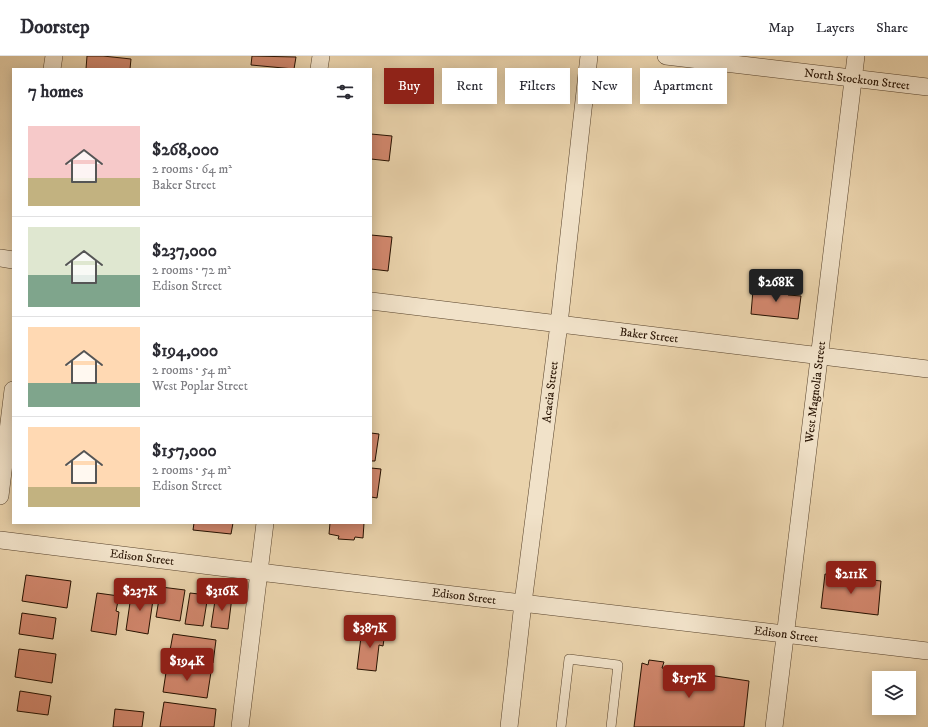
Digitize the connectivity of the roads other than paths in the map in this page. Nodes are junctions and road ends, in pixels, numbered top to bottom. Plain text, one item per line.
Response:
1 (54, 56) edge
2 (321, 56) edge
3 (589, 56) edge
4 (666, 56) edge
5 (856, 56) edge
6 (52, 68) edge
7 (319, 68) edge
8 (853, 78) junction
9 (928, 87) edge
10 (0, 258) edge
11 (12, 260) edge
12 (372, 301) edge
13 (559, 324) junction
14 (819, 356) junction
15 (928, 369) edge
16 (12, 398) edge
17 (0, 496) edge
18 (265, 524) edge
19 (0, 540) edge
20 (259, 572) junction
21 (523, 603) junction
22 (785, 634) junction
23 (928, 651) edge
24 (240, 727) edge
25 (509, 727) edge
26 (561, 727) edge
27 (611, 727) edge
28 (774, 727) edge

1 - 6 street
2 - 7 street
3 - 13 street, Acacia Street
4 - 8 street, North Stockton Street
5 - 8 street, West Magnolia Street
8 - 9 street, North Stockton Street
8 - 14 street, West Magnolia Street
10 - 11 street
12 - 13 street, Baker Street
13 - 14 street, Baker Street
13 - 21 street, Acacia Street
14 - 15 street, Baker Street
14 - 22 street, West Magnolia Street
16 - 17 street
18 - 20 street
19 - 20 street, Edison Street
20 - 21 street, Edison Street
20 - 24 street
21 - 22 street, Edison Street
21 - 25 street, Acacia Street
22 - 23 street, Edison Street
22 - 28 street, West Magnolia Street
26 - 27 lane

